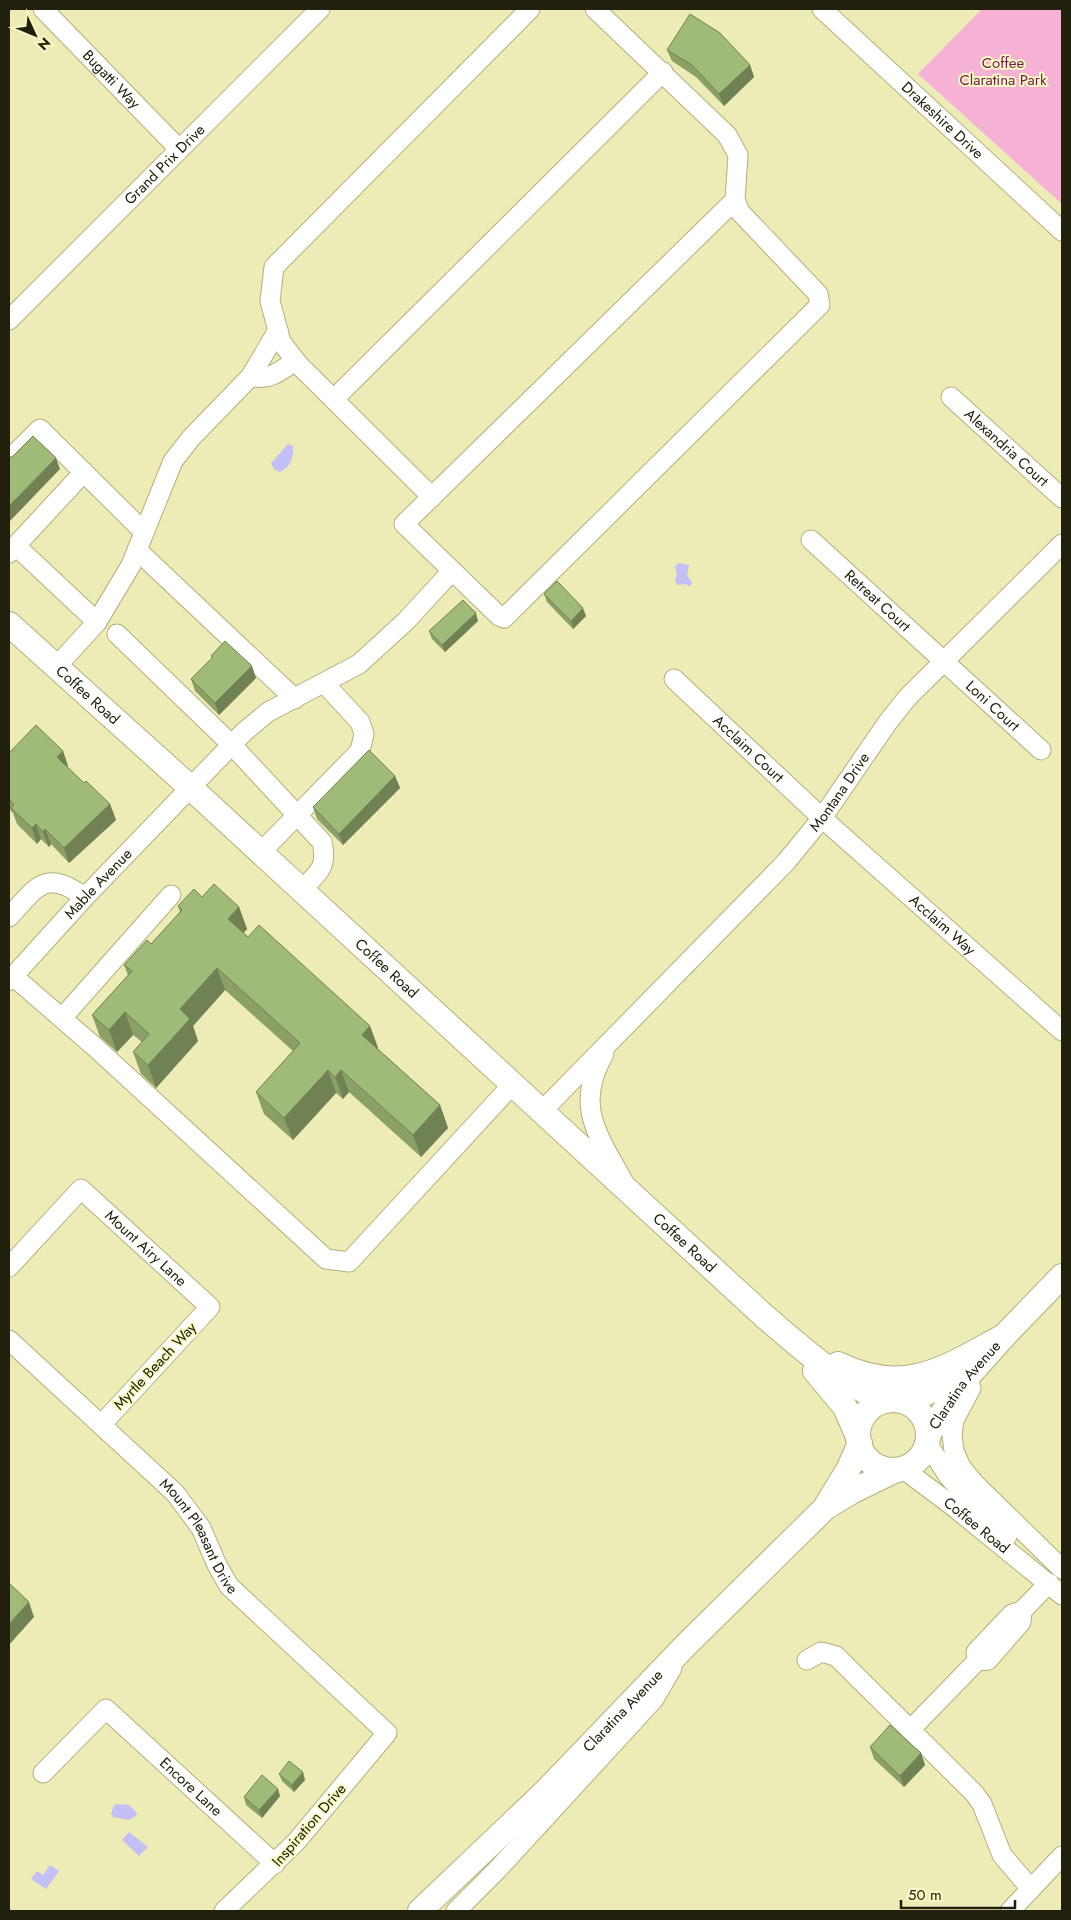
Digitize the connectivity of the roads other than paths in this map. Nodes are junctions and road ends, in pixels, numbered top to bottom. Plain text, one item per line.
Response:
1 (43, 9) edge
2 (320, 9) edge
3 (530, 9) edge
4 (595, 9) edge
5 (822, 9) edge
6 (663, 72) junction
7 (179, 149) junction
8 (735, 200) junction
9 (1062, 230) edge
10 (9, 320) edge
11 (278, 330) junction
12 (295, 361) junction
13 (251, 376) junction
14 (950, 397) dead end
15 (334, 399) junction
16 (9, 460) edge
17 (84, 472) junction
18 (432, 496) junction
19 (1062, 498) edge
20 (144, 532) junction
21 (811, 540) dead end
22 (1062, 544) edge
23 (12, 550) edge
24 (137, 550) junction
25 (452, 571) junction
26 (97, 622) junction
27 (9, 624) edge
28 (117, 634) dead end
29 (944, 662) junction
30 (56, 667) junction
31 (674, 679) dead end
32 (324, 683) junction
33 (295, 699) junction
34 (232, 745) junction
35 (1041, 750) dead end
36 (192, 789) junction
37 (297, 815) junction
38 (822, 818) junction
39 (261, 852) junction
40 (301, 890) junction
41 (171, 895) dead end
42 (85, 897) junction
43 (9, 917) edge
44 (13, 971) edge
45 (62, 1018) junction
46 (1062, 1031) edge
47 (612, 1040) junction
48 (512, 1085) junction
49 (541, 1112) junction
50 (630, 1193) junction
51 (9, 1267) edge
52 (1062, 1276) edge
53 (210, 1307) joint
54 (762, 1315) junction
55 (1004, 1336) junction
56 (9, 1340) edge
57 (896, 1402) junction
58 (101, 1424) junction
59 (927, 1439) junction
60 (859, 1440) junction
61 (899, 1469) junction
62 (825, 1508) junction
63 (1062, 1569) edge
64 (1056, 1589) edge
65 (686, 1645) junction
66 (807, 1660) dead end
67 (910, 1730) junction
68 (387, 1733) joint
69 (43, 1773) dead end
70 (1062, 1856) edge
71 (275, 1864) junction
72 (1031, 1889) junction
73 (224, 1911) edge
74 (420, 1911) edge
75 (456, 1911) edge
76 (1010, 1911) edge

1 - 7 street, Bugatti Way
2 - 7 street, Grand Prix Drive
3 - 11 street
4 - 6 street
5 - 9 street, Drakeshire Drive
6 - 8 street
6 - 15 street
7 - 10 street, Grand Prix Drive
8 - 18 street
8 - 25 street
11 - 12 street
11 - 13 street
12 - 13 street
12 - 15 street
13 - 20 street
14 - 19 street, Alexandria Court
15 - 18 street
16 - 17 street
17 - 20 street
17 - 23 street
18 - 25 street
20 - 24 street
21 - 29 street, Retreat Court
22 - 29 street, Montana Drive
23 - 26 street
24 - 26 street
24 - 33 street
25 - 32 street, Mable Avenue
26 - 30 street
27 - 30 main road, Coffee Road
28 - 34 street
29 - 35 street, Loni Court
29 - 38 street, Montana Drive
30 - 36 main road, Coffee Road
31 - 38 street, Acclaim Court
32 - 33 street, Mable Avenue
32 - 37 street
33 - 34 street, Mable Avenue
34 - 36 street, Mable Avenue
34 - 37 street
36 - 39 main road, Coffee Road
36 - 42 street, Mable Avenue
37 - 39 street
37 - 40 street
38 - 46 street, Acclaim Way
38 - 47 street, Montana Drive
39 - 40 main road, Coffee Road
40 - 48 main road, Coffee Road
41 - 45 street
42 - 43 street
42 - 44 street, Mable Avenue
44 - 45 street
45 - 48 street
47 - 49 street, Montana Drive
47 - 50 street, Montana Drive
48 - 49 main road, Coffee Road
49 - 50 main road, Coffee Road
50 - 54 main road, Coffee Road
51 - 53 street, Mount Airy Lane
52 - 55 main road, Claratina Avenue
53 - 58 street, Myrtle Beach Way
54 - 55 main road
54 - 57 main road, Coffee Road
54 - 60 main road, Coffee Road
55 - 57 main road, Claratina Avenue
55 - 59 main road, Claratina Avenue
55 - 63 street
56 - 58 street, Mount Pleasant Drive
57 - 59 main road
57 - 60 main road
58 - 68 street, Mount Pleasant Drive
59 - 61 main road
59 - 64 street, Coffee Road
60 - 61 main road
60 - 62 main road, Claratina Avenue
61 - 62 main road, Claratina Avenue
61 - 64 street, Coffee Road
62 - 65 main road, Claratina Avenue
64 - 67 street
65 - 74 main road, Claratina Avenue
65 - 75 street
66 - 67 street
67 - 72 street
68 - 71 street, Inspiration Drive
69 - 71 street, Encore Lane
70 - 72 street
71 - 73 street, Inspiration Drive
72 - 76 street

